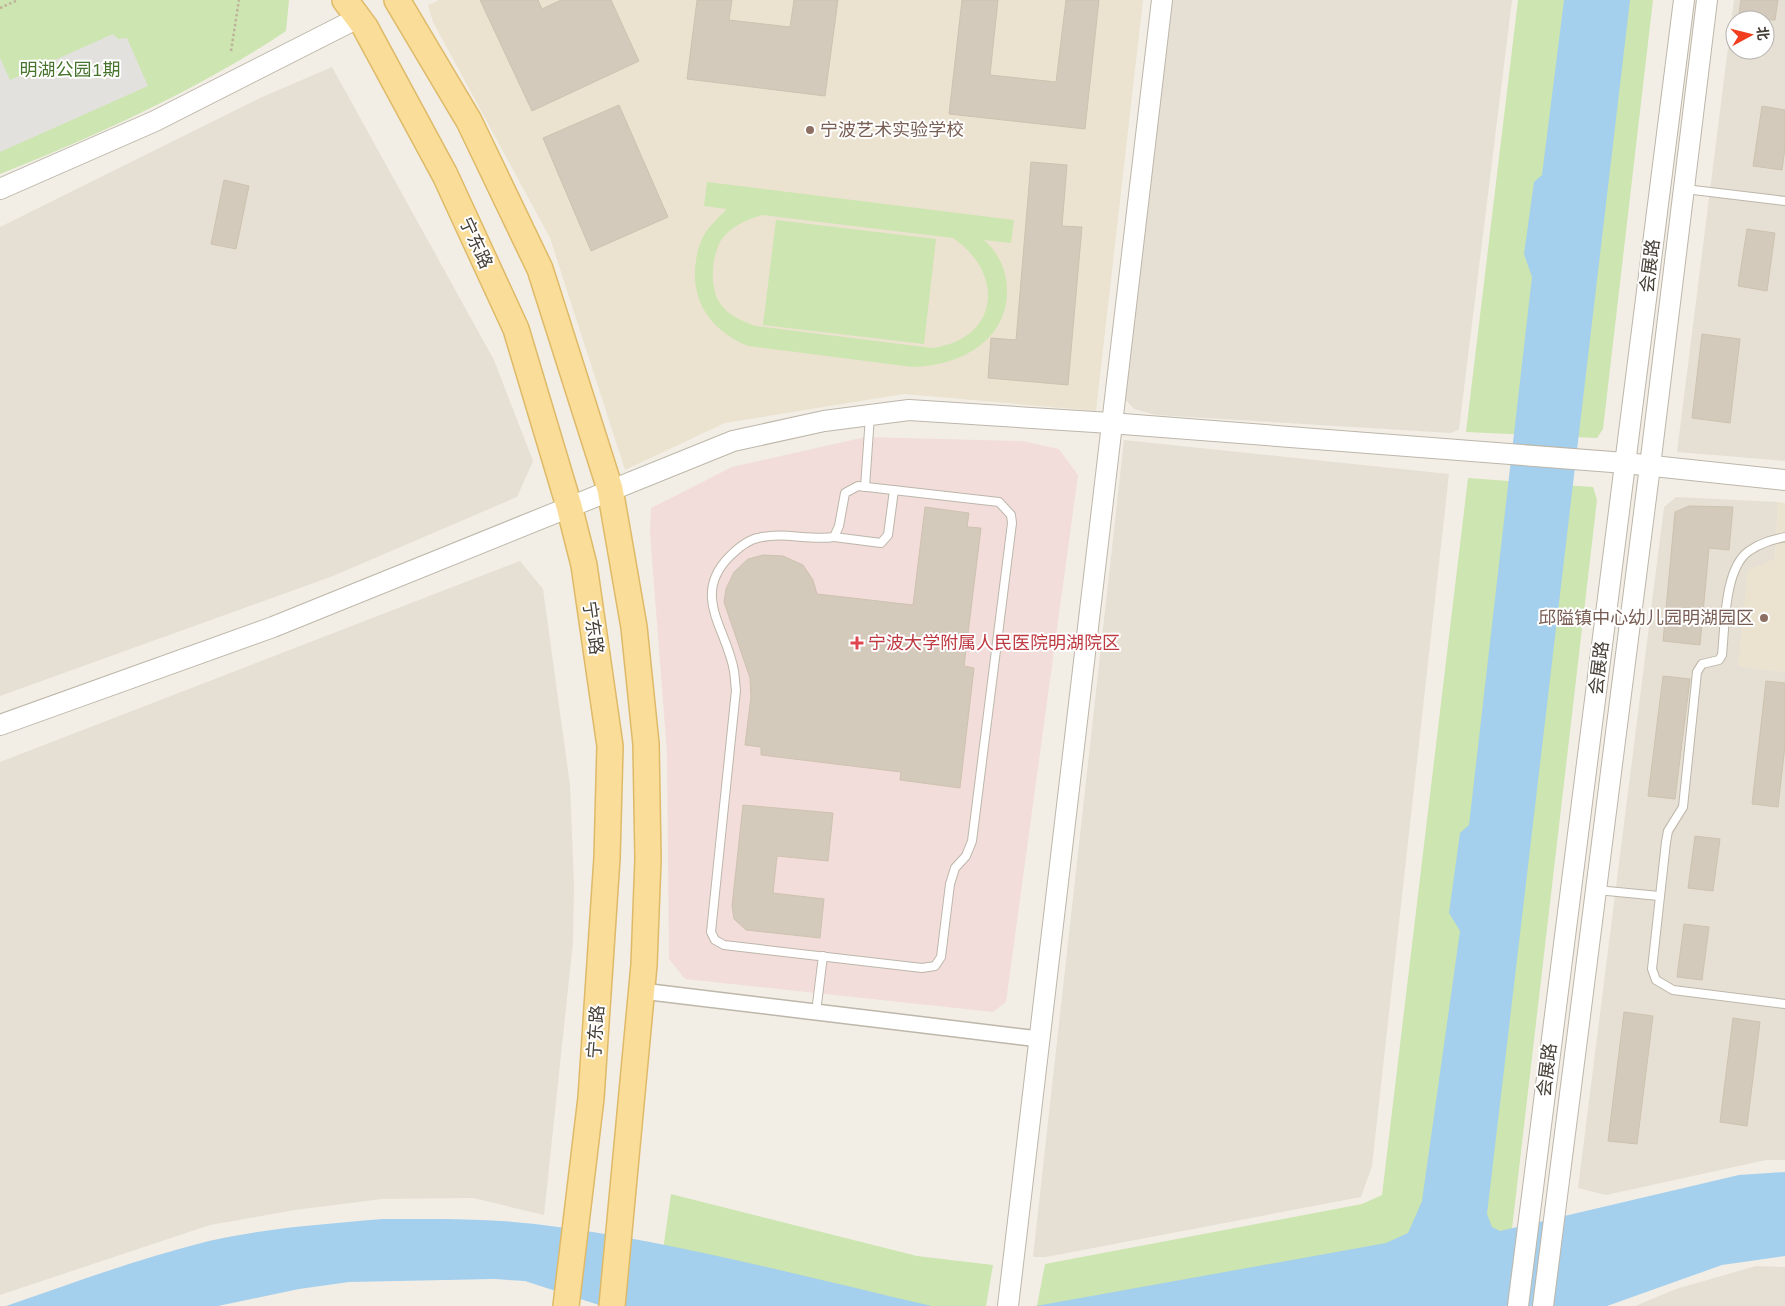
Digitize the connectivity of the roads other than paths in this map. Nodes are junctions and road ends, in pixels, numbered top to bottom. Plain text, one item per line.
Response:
1 (1162, 0) edge
2 (1684, 0) edge
3 (1707, 0) edge
4 (401, 1) edge
5 (352, 9) edge
6 (1684, 188) junction
7 (0, 189) edge
8 (1785, 201) edge
9 (870, 414) junction
10 (1110, 422) junction
11 (1625, 463) junction
12 (1650, 466) junction
13 (1785, 480) edge
14 (865, 487) junction
15 (610, 489) junction
16 (894, 490) junction
17 (569, 506) junction
18 (834, 537) junction
19 (1785, 537) edge
20 (0, 725) edge
21 (1595, 890) junction
22 (1659, 896) junction
23 (823, 956) junction
24 (642, 991) junction
25 (1785, 1004) edge
26 (816, 1012) junction
27 (1039, 1039) junction
28 (566, 1306) edge
29 (612, 1306) edge
30 (1008, 1306) edge
31 (1518, 1306) edge
32 (1543, 1306) edge

1 - 10 street
2 - 11 street, 会展路
3 - 6 street, 会展路
4 - 15 main road
5 - 7 street
5 - 17 main road, 宁东路
6 - 8 lane
6 - 12 street, 会展路
9 - 10 street
9 - 14 lane
9 - 15 street
10 - 11 street
10 - 27 street
11 - 12 street
11 - 31 street, 会展路
12 - 13 street
12 - 21 street, 会展路
14 - 16 lane
14 - 18 lane
15 - 17 street
15 - 24 main road
16 - 18 lane
16 - 23 lane
17 - 20 street
17 - 28 main road, 宁东路
18 - 23 lane
19 - 22 lane
21 - 22 lane
21 - 32 street, 会展路
22 - 25 lane
23 - 26 lane
24 - 26 street
24 - 29 main road
26 - 27 street
27 - 30 street

